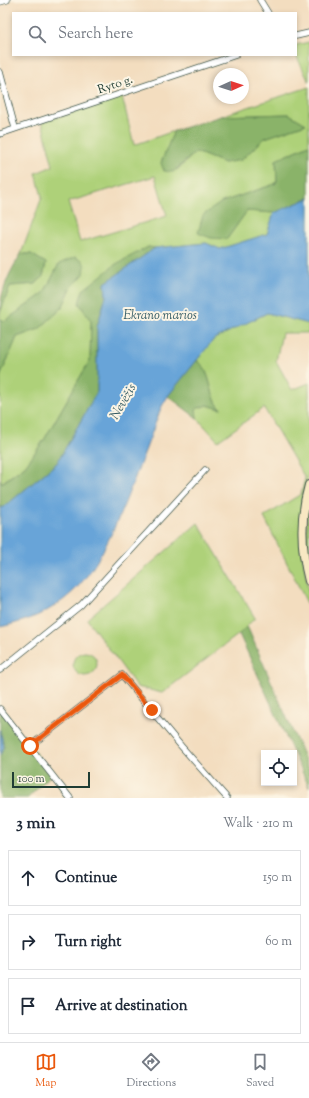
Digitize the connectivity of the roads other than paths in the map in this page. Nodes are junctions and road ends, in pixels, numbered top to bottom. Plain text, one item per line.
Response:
1 (7, 0) edge
2 (260, 0) edge
3 (0, 2) edge
4 (267, 12) edge
5 (309, 32) edge
6 (297, 36) edge
7 (233, 56) edge
8 (0, 72) edge
9 (15, 128) junction
10 (0, 134) edge
11 (205, 470) dead end
12 (309, 486) edge
13 (309, 581) edge
14 (0, 670) edge
15 (0, 709) edge
16 (30, 746) junction
17 (70, 798) edge
18 (227, 798) edge

1 - 3 street
2 - 4 street
5 - 6 street
7 - 9 street, Ryto g.
8 - 9 street
9 - 10 street, Ryto g.
11 - 14 street
12 - 13 main road
15 - 16 street
16 - 17 street
16 - 18 street

